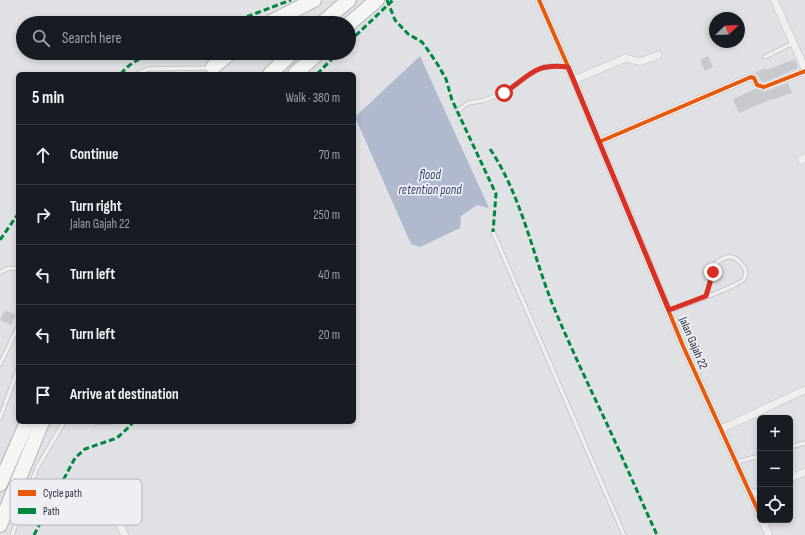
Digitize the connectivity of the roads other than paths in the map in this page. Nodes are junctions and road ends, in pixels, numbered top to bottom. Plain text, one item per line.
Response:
1 (314, 0) edge
2 (349, 0) edge
3 (377, 0) edge
4 (539, 0) edge
5 (774, 0) edge
6 (283, 16) edge
7 (330, 16) edge
8 (356, 18) edge
9 (795, 48) junction
10 (658, 55) dead end
11 (765, 57) dead end
12 (222, 60) edge
13 (285, 60) edge
14 (310, 60) edge
15 (315, 60) edge
16 (566, 62) junction
17 (805, 70) edge
18 (210, 71) edge
19 (141, 72) edge
20 (272, 72) edge
21 (297, 72) edge
22 (304, 72) edge
23 (574, 80) junction
24 (458, 111) dead end
25 (599, 142) junction
26 (493, 232) dead end
27 (16, 268) edge
28 (0, 273) edge
29 (706, 296) junction
30 (669, 310) junction
31 (16, 331) edge
32 (0, 364) edge
33 (16, 374) edge
34 (805, 390) edge
35 (0, 418) edge
36 (26, 424) edge
37 (41, 424) edge
38 (63, 424) edge
39 (721, 429) junction
40 (805, 443) edge
41 (793, 446) edge
42 (757, 457) edge
43 (736, 462) junction
44 (805, 472) edge
45 (793, 477) edge
46 (19, 479) edge
47 (33, 479) edge
48 (0, 484) edge
49 (757, 492) edge
50 (751, 494) junction
51 (10, 500) edge
52 (757, 508) edge
53 (763, 523) edge
54 (0, 525) edge
55 (16, 525) edge
56 (120, 525) edge
57 (12, 535) edge
58 (125, 535) edge
59 (624, 535) edge
60 (769, 535) edge

1 - 6 highway
2 - 7 highway
3 - 8 highway
4 - 16 street, Jalan Gajah 22
5 - 9 street
9 - 11 lane
9 - 17 street
10 - 23 street
12 - 18 highway
13 - 20 highway
14 - 21 highway
15 - 22 lane
16 - 23 street, Jalan Gajah 22
16 - 24 lane
17 - 25 street
18 - 19 lane
23 - 25 street, Jalan Gajah 22
25 - 30 street, Jalan Gajah 22
26 - 59 lane
27 - 28 lane
29 - 29 lane
29 - 30 lane
30 - 39 street, Jalan Gajah 22
31 - 32 lane
33 - 35 lane
34 - 39 street
36 - 48 highway
37 - 46 highway
38 - 47 lane
39 - 43 street, Jalan Gajah 22
40 - 41 lane
42 - 43 lane
43 - 50 street, Jalan Gajah 22
44 - 45 street
49 - 50 street
50 - 52 street, Jalan Gajah 22
51 - 54 highway
53 - 60 street
55 - 57 lane
56 - 58 street

